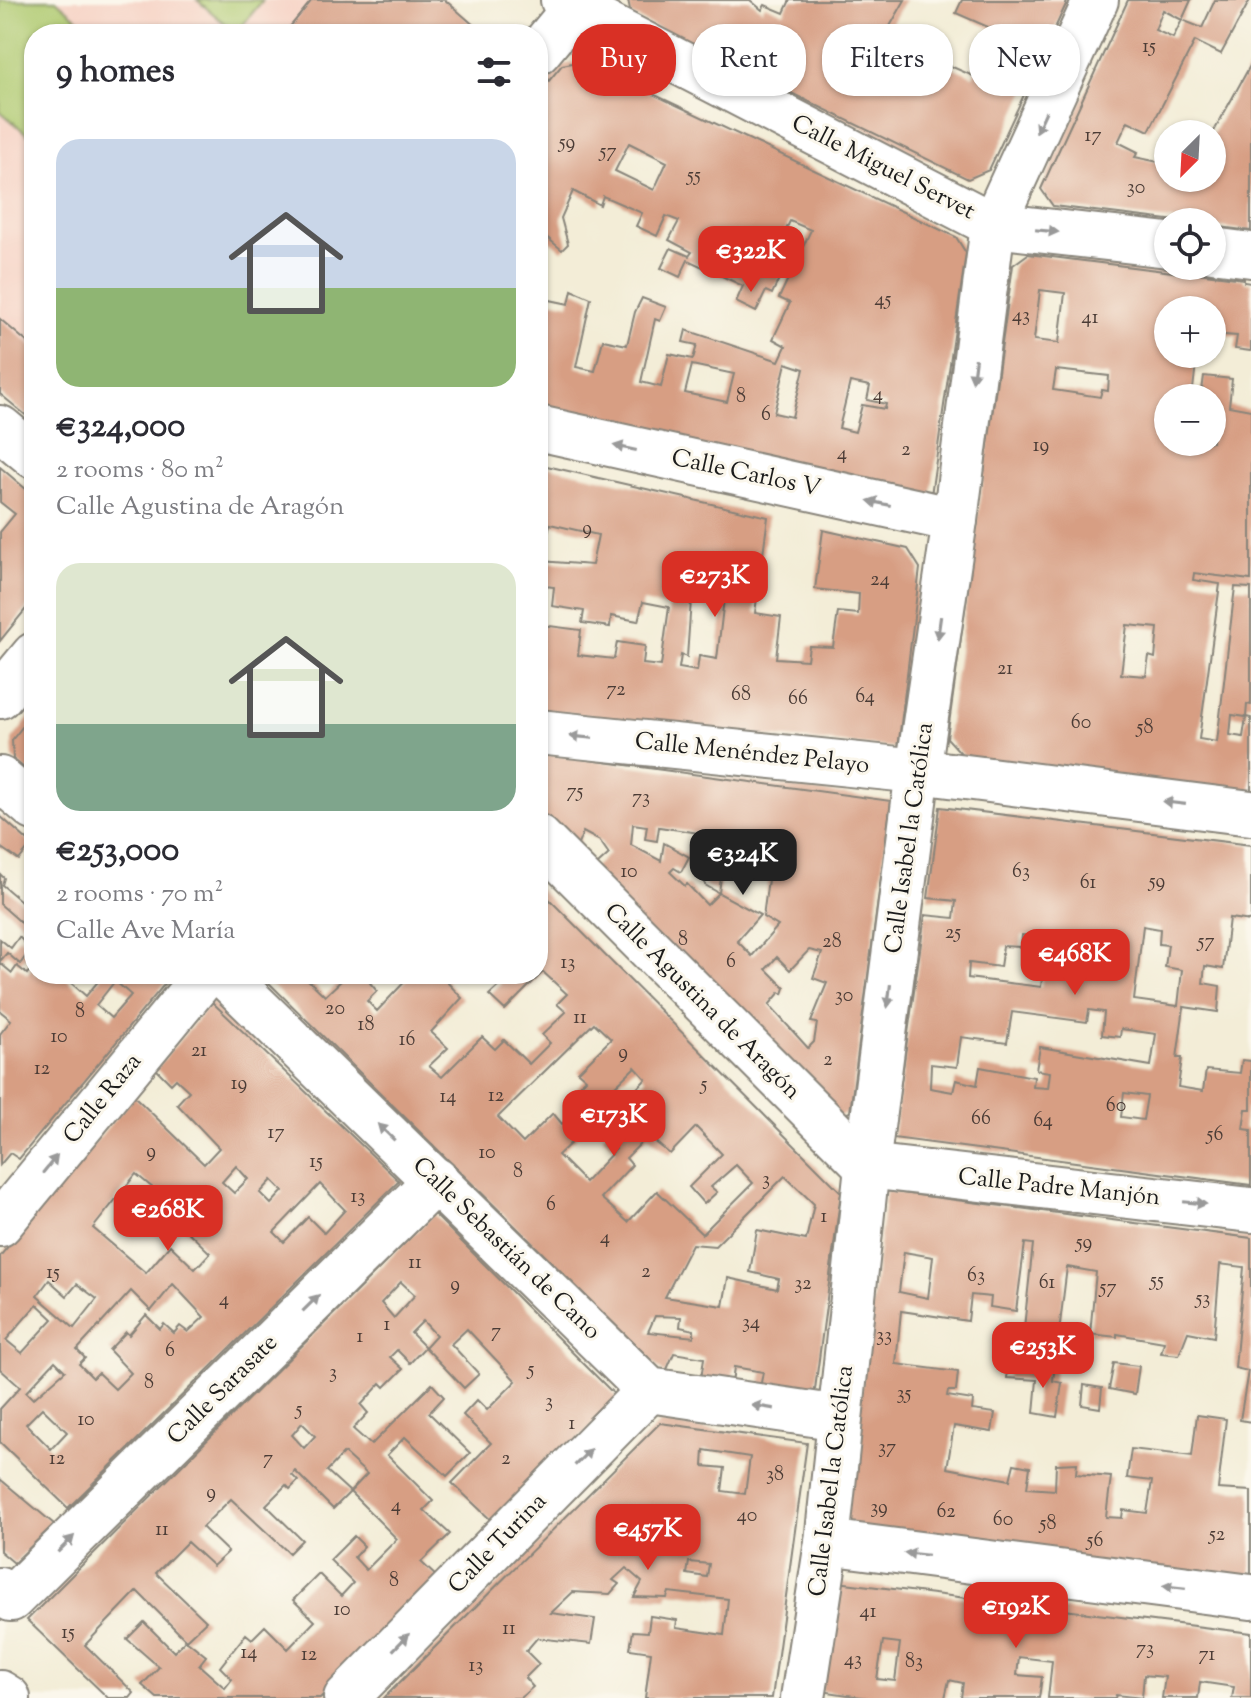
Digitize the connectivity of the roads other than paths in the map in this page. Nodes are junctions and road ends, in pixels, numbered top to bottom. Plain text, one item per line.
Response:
1 (1096, 0) edge
2 (573, 3) edge
3 (548, 38) edge
4 (993, 225) junction
5 (1154, 243) edge
6 (1226, 252) edge
7 (1251, 255) edge
8 (0, 428) edge
9 (548, 430) edge
10 (24, 448) edge
11 (955, 520) junction
12 (24, 667) edge
13 (0, 696) edge
14 (548, 733) edge
15 (918, 771) junction
16 (0, 779) edge
17 (24, 799) edge
18 (1251, 813) edge
19 (548, 847) edge
20 (198, 984) edge
21 (233, 984) edge
22 (867, 1166) junction
23 (436, 1180) junction
24 (1251, 1210) edge
25 (0, 1224) edge
26 (649, 1390) junction
27 (840, 1418) junction
28 (827, 1542) junction
29 (5, 1594) edge
30 (1251, 1597) edge
31 (0, 1693) edge
32 (8, 1698) edge
33 (346, 1698) edge
34 (803, 1698) edge

1 -> 4 street, Calle Isabel la Católica
2 - 3 street
2 - 4 street, Calle Miguel Servet
4 -> 5 street, Calle Miguel Servet
4 -> 11 street, Calle Isabel la Católica
6 - 7 street
8 - 10 street
11 -> 9 street, Calle Carlos V
11 -> 15 street, Calle Isabel la Católica
12 - 13 street
15 -> 14 street, Calle Menéndez Pelayo
18 -> 15 street, Calle Menéndez Pelayo
15 -> 22 street, Calle Isabel la Católica
16 - 17 street
19 - 22 street, Calle Agustina de Aragón
25 -> 20 street, Calle Raza
23 -> 21 street, Calle Sebastián de Cano
22 -> 24 street, Calle Padre Manjón
22 - 27 street, Calle Isabel la Católica
23 - 26 street, Calle Sebastián de Cano
29 -> 23 street, Calle Sarasate
27 -> 26 street
33 -> 26 street, Calle Turina
27 - 28 street, Calle Isabel la Católica
30 -> 28 street
28 - 34 street, Calle Isabel la Católica
31 - 32 street

